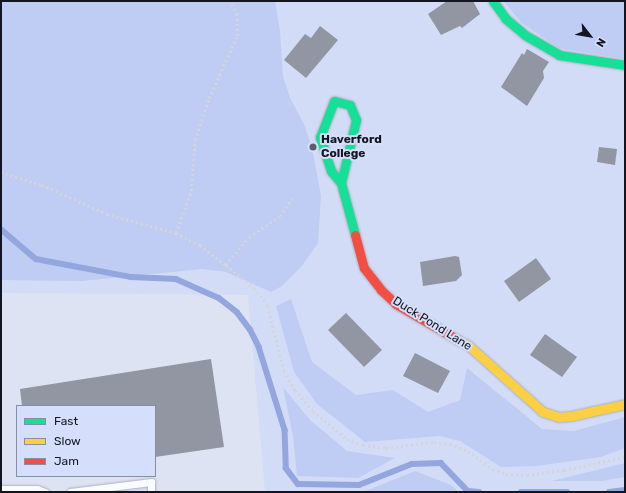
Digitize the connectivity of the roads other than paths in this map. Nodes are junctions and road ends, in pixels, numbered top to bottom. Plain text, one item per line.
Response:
1 (492, 1) edge
2 (625, 65) edge
3 (341, 183) junction
4 (625, 404) edge
5 (1, 489) edge
6 (45, 492) edge
7 (70, 492) edge
8 (151, 492) edge

1 - 2 street
3 - 3 street, Duck Pond Lane
3 - 4 street, Duck Pond Lane
5 - 6 lane
7 - 8 lane

